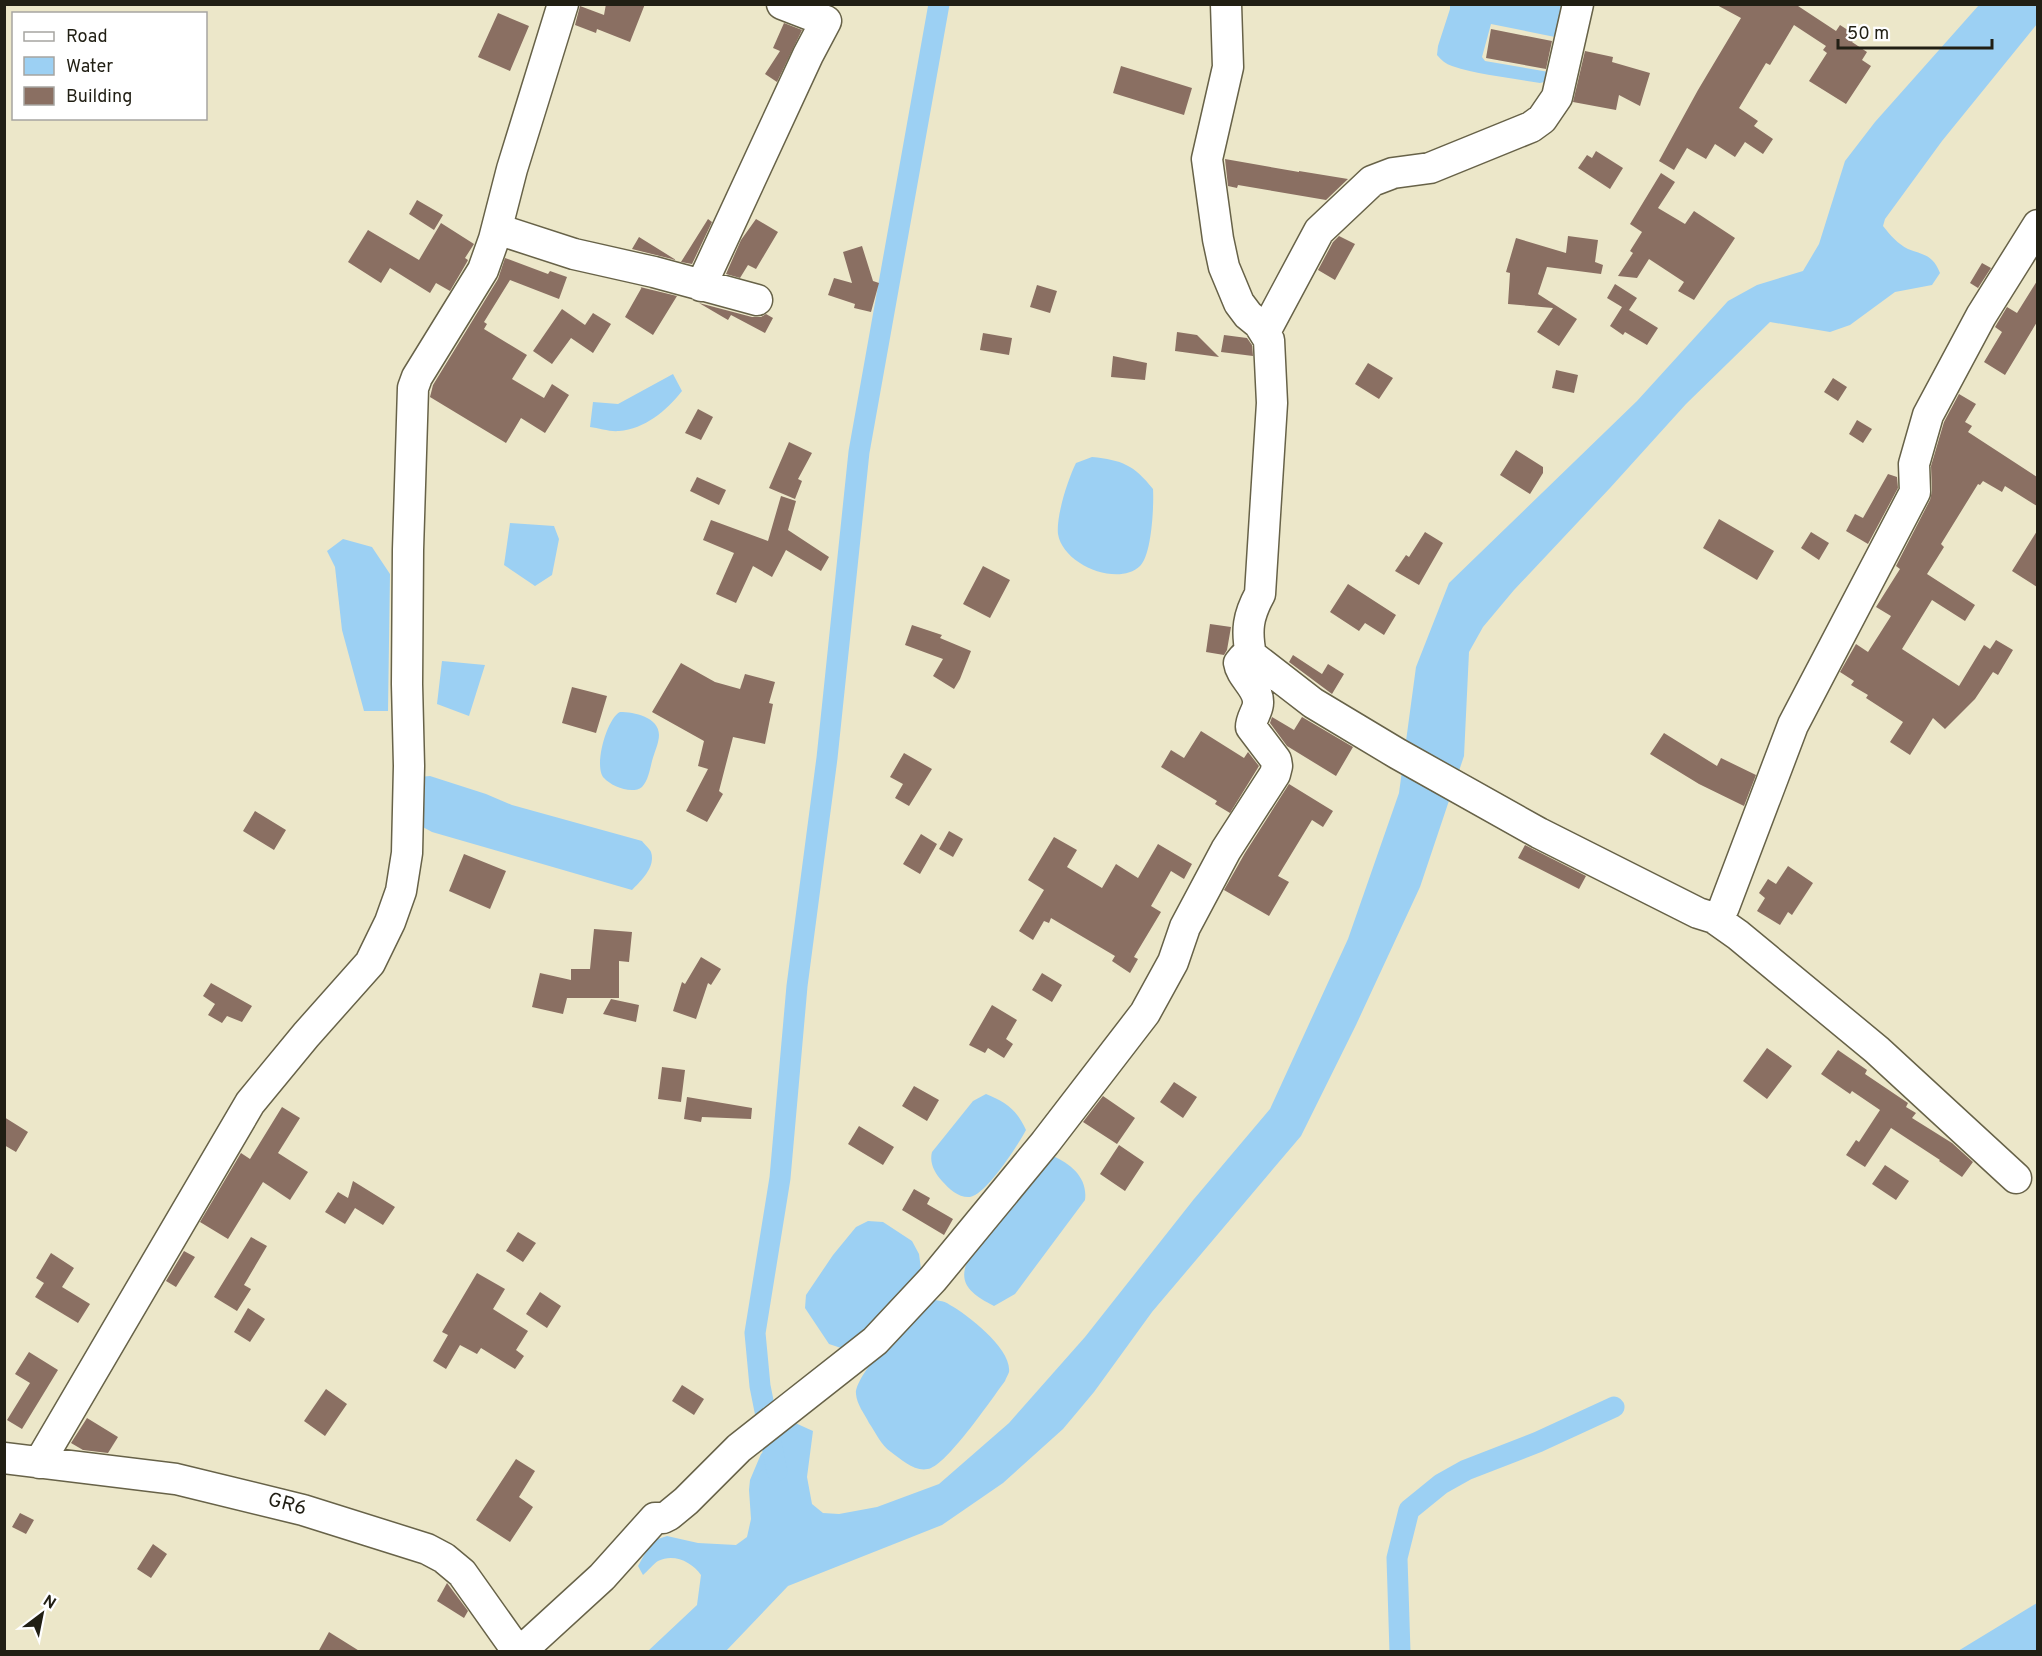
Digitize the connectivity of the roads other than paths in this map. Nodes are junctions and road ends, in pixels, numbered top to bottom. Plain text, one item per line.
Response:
1 (563, 4) edge
2 (782, 4) edge
3 (1226, 4) edge
4 (1578, 4) edge
5 (2037, 225) edge
6 (497, 229) junction
7 (701, 285) junction
8 (757, 300) dead end
9 (1265, 332) junction
10 (1251, 655) junction
11 (1714, 918) junction
12 (2016, 1178) dead end
13 (4, 1458) edge
14 (39, 1463) junction
15 (519, 1652) edge

1 - 6 street
2 - 7 street
3 - 9 street
4 - 9 street
5 - 11 street
6 - 7 street
6 - 14 street
7 - 8 street
9 - 10 street
10 - 11 street
10 - 15 street
11 - 12 street
13 - 14 street, GR6
14 - 15 street, GR6

